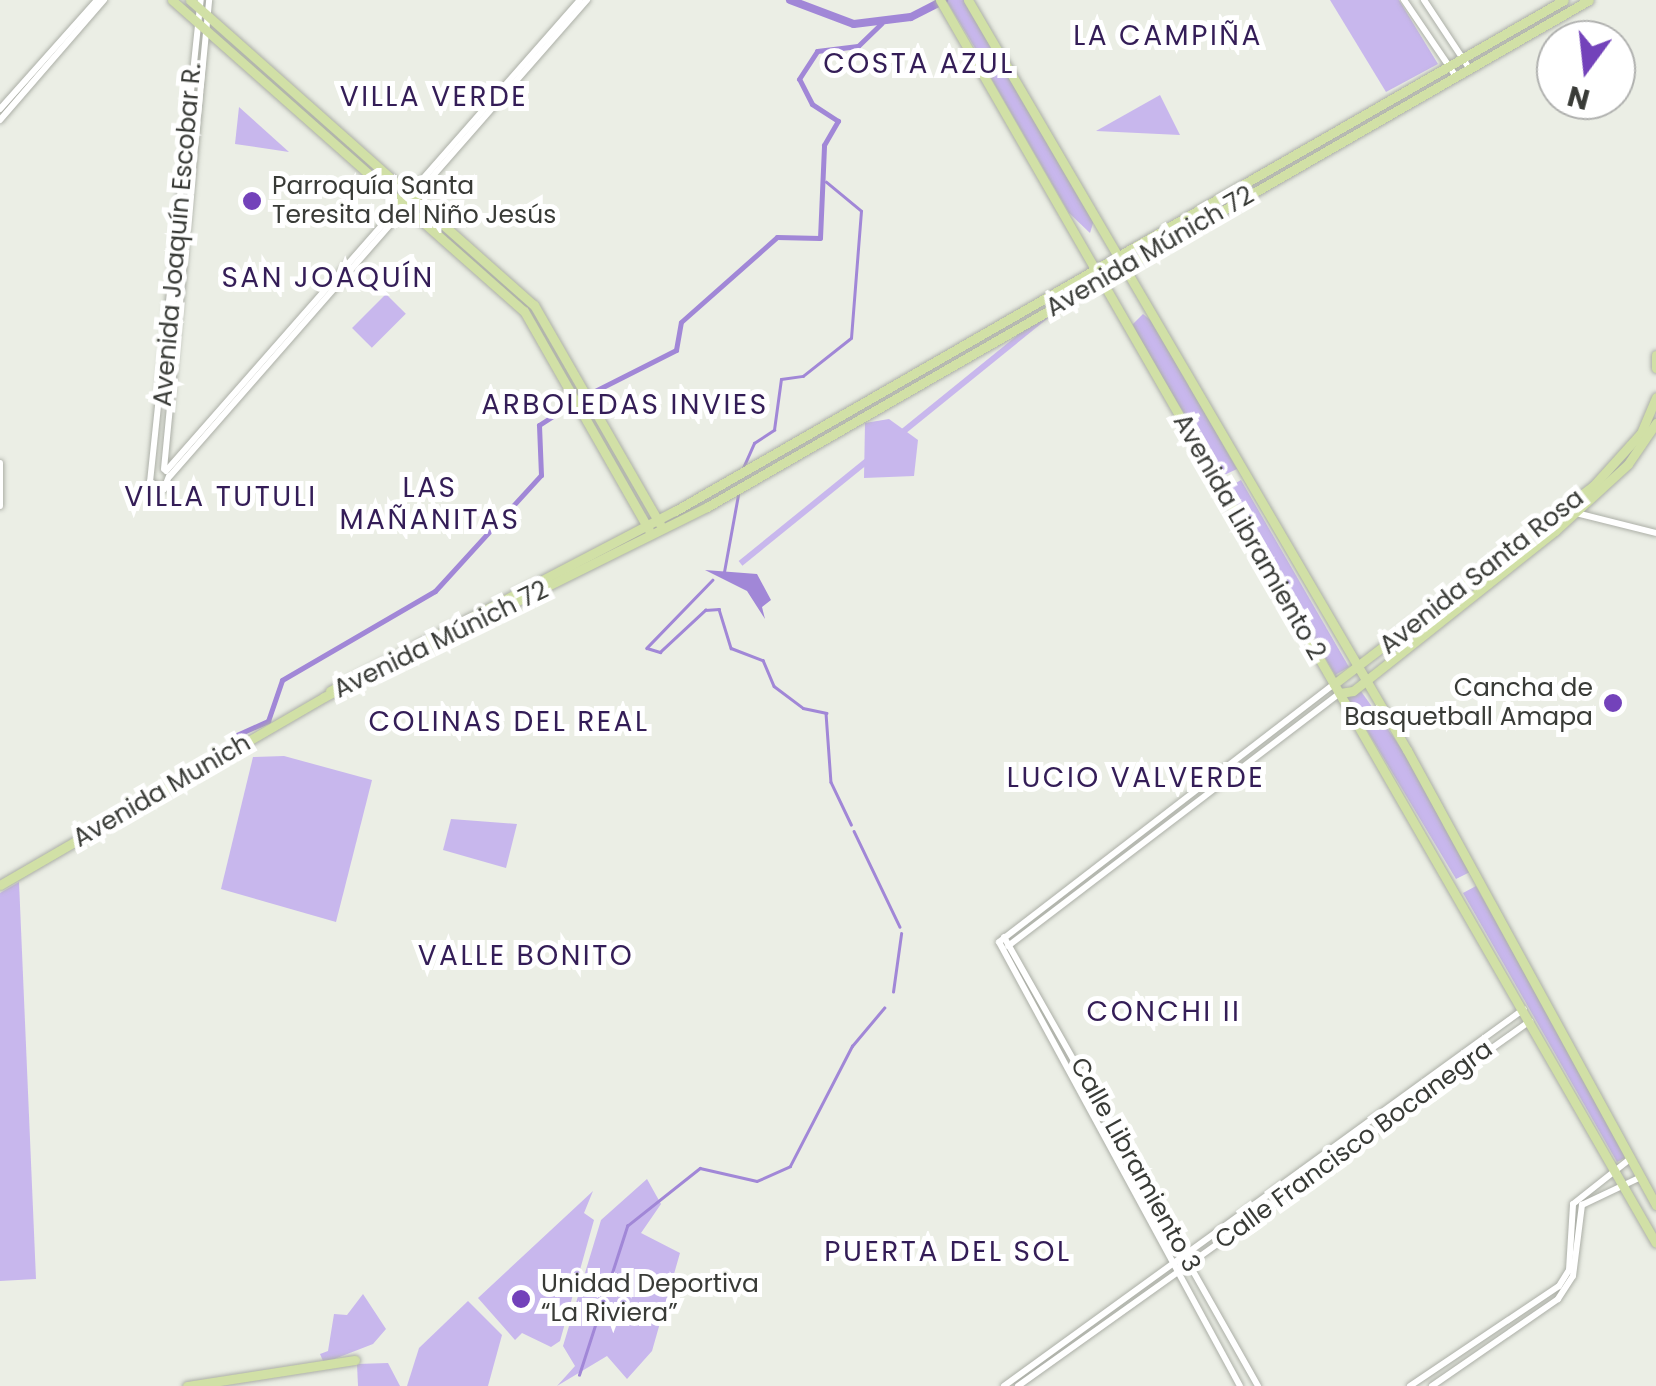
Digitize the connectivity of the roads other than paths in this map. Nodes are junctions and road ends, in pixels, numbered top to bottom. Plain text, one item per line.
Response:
1 (100, 0) edge
2 (172, 0) edge
3 (190, 0) edge
4 (209, 0) edge
5 (583, 0) edge
6 (968, 0) edge
7 (1404, 0) edge
8 (1424, 0) edge
9 (1564, 0) edge
10 (1589, 0) edge
11 (942, 5) edge
12 (203, 16) edge
13 (1466, 63) junction
14 (1452, 71) junction
15 (0, 109) edge
16 (0, 120) edge
17 (408, 201) junction
18 (1097, 223) junction
19 (1080, 235) junction
20 (1116, 256) junction
21 (1097, 268) junction
22 (1123, 269) junction
23 (1103, 281) junction
24 (1148, 312) junction
25 (1127, 322) junction
26 (1656, 355) edge
27 (1656, 368) edge
28 (1656, 397) edge
29 (1656, 423) edge
30 (0, 463) edge
31 (760, 463) junction
32 (745, 471) junction
33 (755, 480) junction
34 (0, 506) edge
35 (1576, 512) junction
36 (658, 520) junction
37 (646, 526) junction
38 (664, 530) junction
39 (1656, 532) edge
40 (653, 537) junction
41 (409, 644) junction
42 (419, 652) junction
43 (1354, 668) junction
44 (1360, 680) junction
45 (1337, 689) junction
46 (324, 696) junction
47 (0, 886) edge
48 (1004, 944) junction
49 (1524, 1009) junction
50 (1530, 1020) junction
51 (1630, 1158) junction
52 (1615, 1167) junction
53 (1641, 1176) junction
54 (1623, 1183) junction
55 (1656, 1205) edge
56 (1656, 1243) edge
57 (1185, 1254) junction
58 (1173, 1262) junction
59 (1190, 1263) junction
60 (1177, 1271) junction
61 (1095, 1326) junction
62 (1237, 1347) junction
63 (1223, 1354) junction
64 (355, 1360) dead end
65 (187, 1386) edge
66 (1004, 1386) edge
67 (1018, 1386) edge
68 (1240, 1386) edge
69 (1258, 1386) edge
70 (1410, 1386) edge
71 (1432, 1386) edge

1 - 15 street
1 - 16 street
2 - 12 main road
3 - 12 main road
4 - 12 street, Avenida Joaquín Escobar R.
5 - 17 street
6 - 18 main road, Avenida Libramiento 2
7 - 14 street
8 - 13 street
9 - 13 main road, Avenida Múnich 72
10 - 13 main road, Avenida Múnich 72
11 - 19 main road, Avenida Libramiento 2
12 - 17 main road
12 - 17 street, Avenida Joaquín Escobar R.
13 - 14 main road, Avenida Múnich 72
14 - 20 main road, Avenida Múnich 72
14 - 22 main road, Avenida Múnich 72
17 - 36 main road
17 - 37 main road
18 - 19 main road
18 - 20 main road, Avenida Libramiento 2
19 - 21 main road, Avenida Libramiento 2
20 - 21 main road, Avenida Múnich 72
20 - 22 main road, Avenida Libramiento 2
21 - 23 main road, Avenida Libramiento 2
21 - 31 main road, Avenida Múnich 72
22 - 23 main road, Avenida Múnich 72
22 - 24 main road, Avenida Libramiento 2
23 - 25 main road, Avenida Libramiento 2
23 - 33 main road, Avenida Múnich 72
24 - 25 main road
24 - 43 main road, Avenida Libramiento 2
25 - 45 main road, Avenida Libramiento 2
26 - 27 main road
28 - 43 main road, Avenida Santa Rosa
29 - 35 main road, Avenida Santa Rosa
30 - 34 street
31 - 32 main road, Avenida Múnich 72
31 - 33 main road
32 - 33 main road
32 - 36 main road, Avenida Múnich 72
33 - 38 main road, Avenida Múnich 72
35 - 39 street
35 - 44 main road, Avenida Santa Rosa
36 - 37 main road, Avenida Múnich 72
36 - 38 main road
37 - 40 main road
37 - 41 main road, Avenida Múnich 72
38 - 40 main road, Avenida Múnich 72
40 - 42 main road, Avenida Múnich 72
41 - 42 main road
41 - 46 main road, Avenida Múnich 72
42 - 46 main road, Avenida Múnich 72
43 - 44 main road, Avenida Libramiento 2
43 - 45 main road, Avenida Santa Rosa
44 - 45 main road, Avenida Santa Rosa
44 - 51 main road, Avenida Libramiento 2
45 - 48 street, Avenida Santa Rosa
45 - 49 main road, Avenida Libramiento 2
46 - 47 main road, Avenida Munich
48 - 57 street, Calle Libramiento 3
48 - 58 street, Calle Libramiento 3
49 - 50 main road, Avenida Libramiento 2
49 - 57 street, Calle Francisco Bocanegra
50 - 52 main road, Avenida Libramiento 2
50 - 59 street, Calle Francisco Bocanegra
51 - 52 street
51 - 53 main road, Avenida Libramiento 2
52 - 54 main road, Avenida Libramiento 2
52 - 70 street
53 - 54 street
53 - 55 main road, Avenida Libramiento 2
54 - 56 main road, Avenida Libramiento 2
54 - 71 street
57 - 58 street, Calle Francisco Bocanegra
57 - 59 street, Calle Libramiento 3
58 - 60 street, Calle Libramiento 3
58 - 61 street, Calle Francisco Bocanegra
59 - 60 street, Calle Francisco Bocanegra
59 - 62 street, Calle Libramiento 3
60 - 61 street, Calle Francisco Bocanegra
60 - 63 street, Calle Libramiento 3
61 - 66 street
61 - 67 street
62 - 63 street
62 - 69 street, Calle Libramiento 3
63 - 68 street, Calle Libramiento 3
64 - 65 main road

